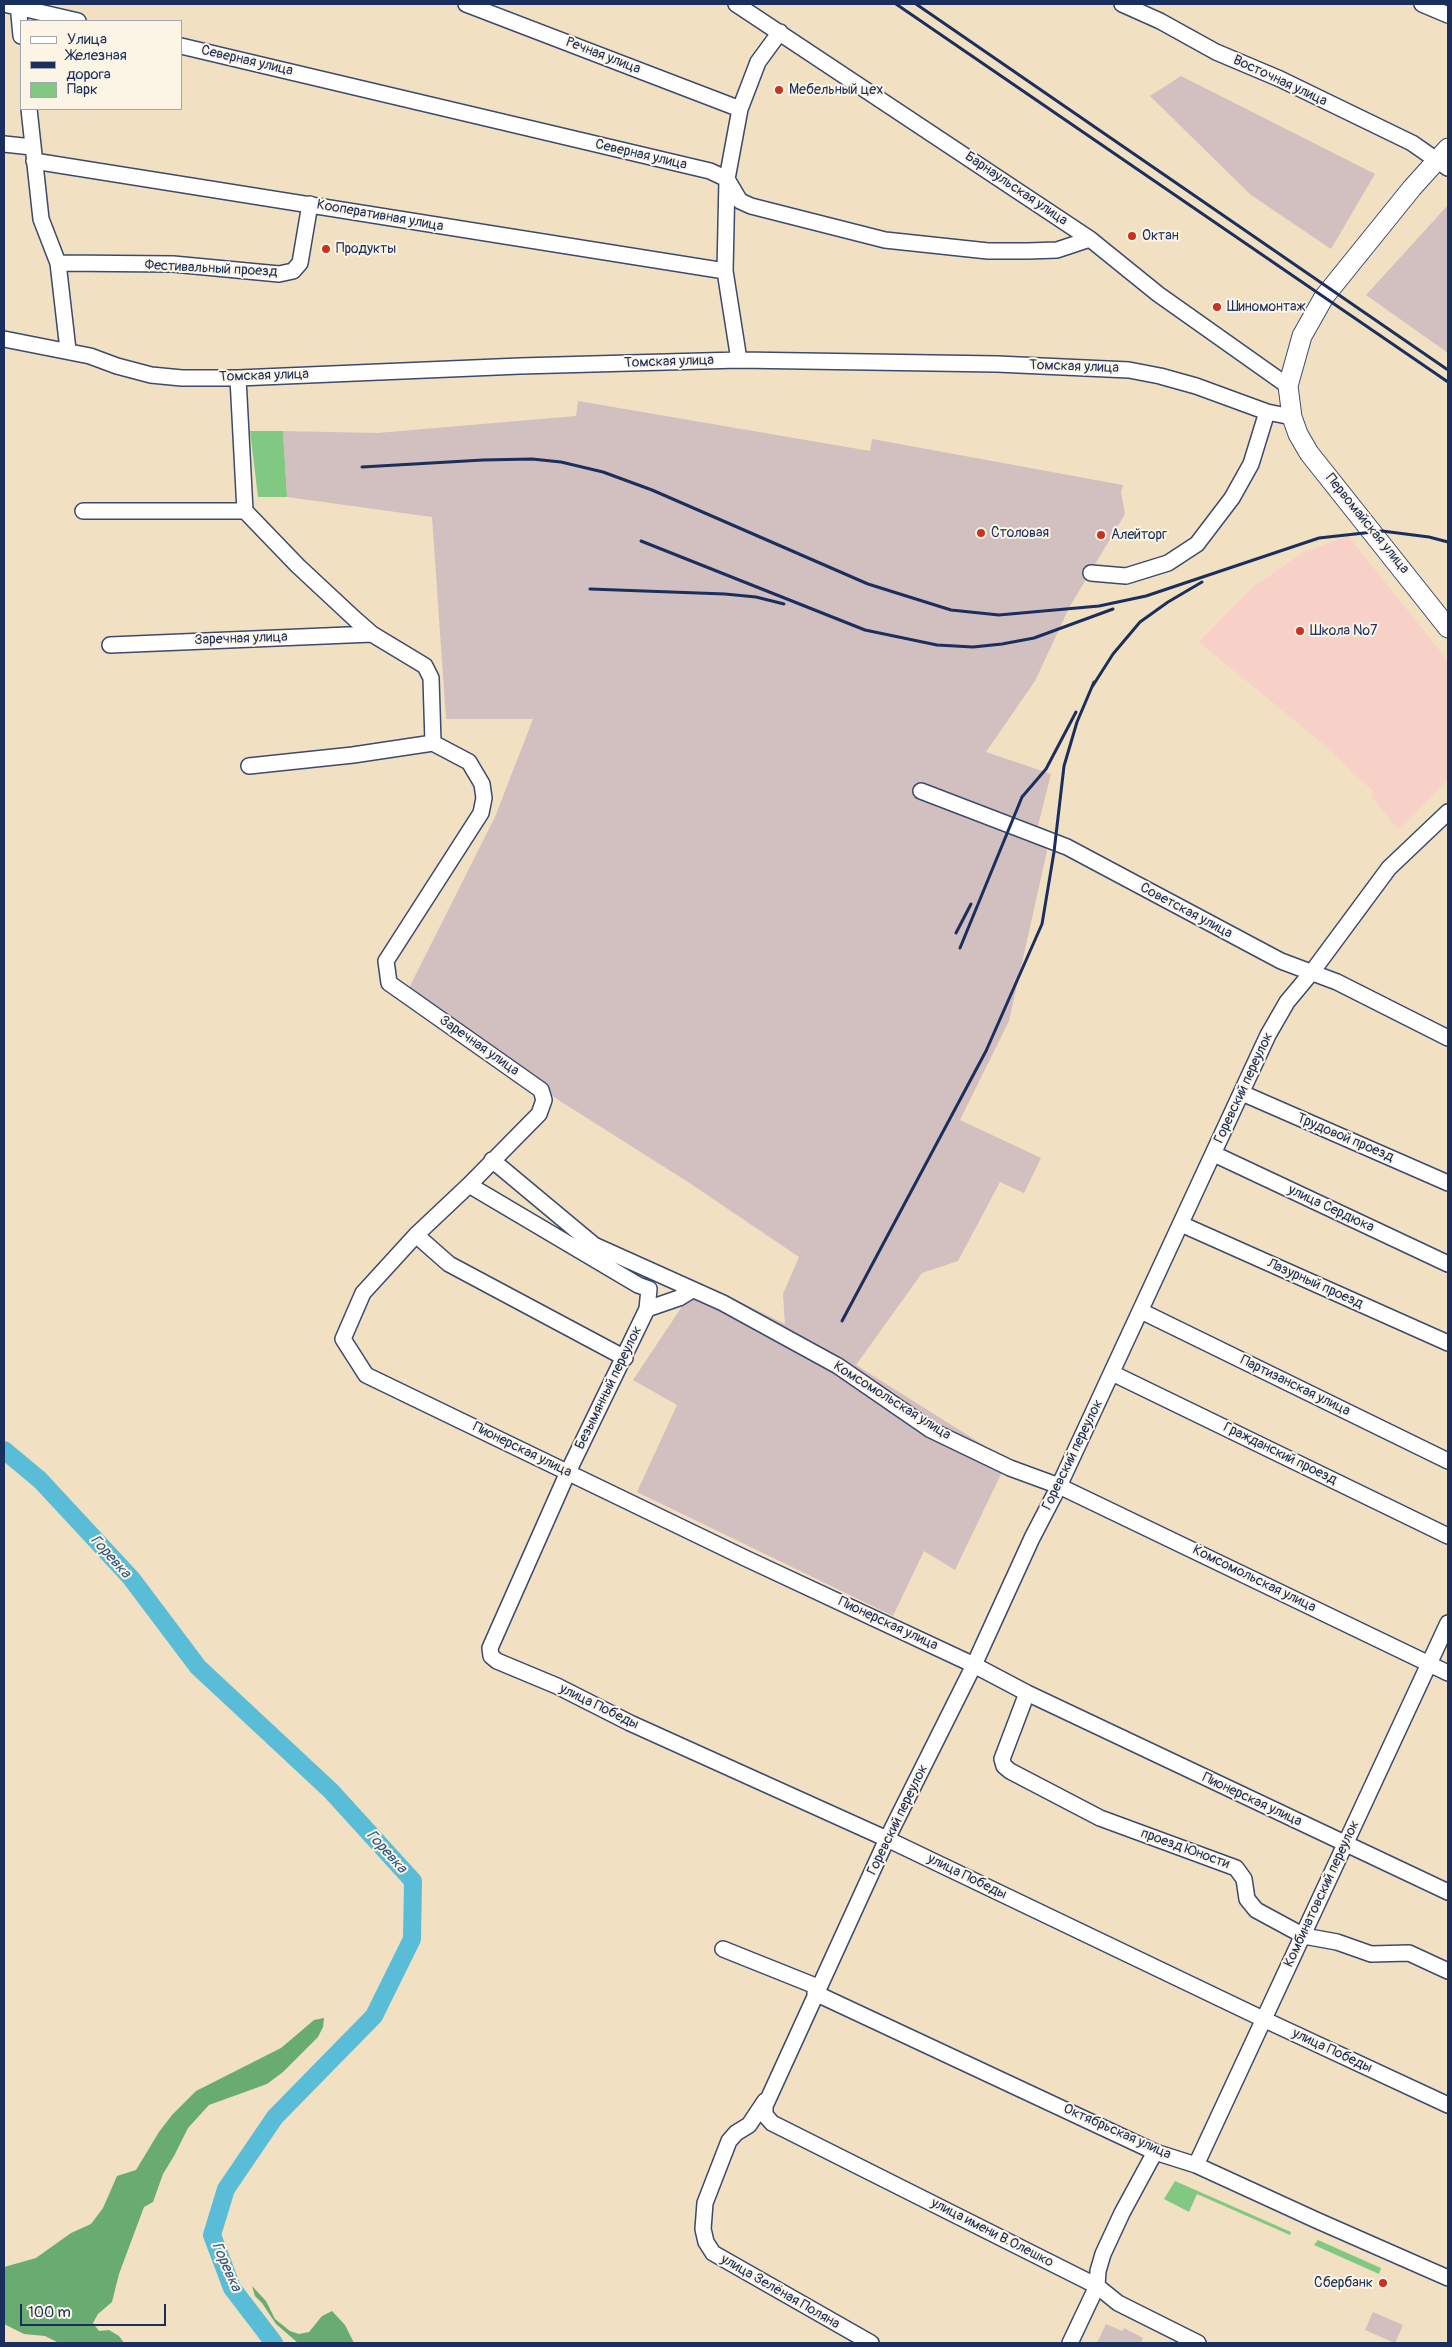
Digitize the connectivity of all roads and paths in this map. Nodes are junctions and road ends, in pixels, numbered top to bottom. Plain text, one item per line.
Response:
1 (466, 4) edge
2 (736, 4) edge
3 (1122, 4) edge
4 (1422, 4) edge
5 (13, 5) edge
6 (1448, 15) edge
7 (74, 20) edge
8 (20, 32) edge
9 (780, 32) junction
10 (182, 46) edge
11 (740, 109) junction
12 (30, 110) edge
13 (4, 144) edge
14 (33, 154) junction
15 (1445, 159) edge
16 (727, 179) junction
17 (310, 204) junction
18 (1090, 239) junction
19 (58, 263) junction
20 (725, 271) junction
21 (4, 339) edge
22 (68, 350) junction
23 (738, 360) junction
24 (238, 378) junction
25 (1288, 386) junction
26 (1267, 412) junction
27 (1292, 417) junction
28 (83, 511) dead end
29 (245, 511) junction
30 (1091, 573) dead end
31 (1448, 628) edge
32 (372, 634) junction
33 (110, 645) dead end
34 (433, 743) junction
35 (249, 766) dead end
36 (921, 791) dead end
37 (1448, 812) edge
38 (1312, 972) junction
39 (1448, 1038) edge
40 (1242, 1093) junction
41 (1214, 1154) junction
42 (492, 1160) junction
43 (1448, 1183) edge
44 (469, 1185) junction
45 (1181, 1224) junction
46 (416, 1235) junction
47 (1448, 1264) edge
48 (692, 1290) junction
49 (647, 1309) junction
50 (1141, 1311) junction
51 (343, 1338) joint
52 (1448, 1343) edge
53 (625, 1358) junction
54 (1112, 1373) junction
55 (1448, 1461) edge
56 (568, 1472) junction
57 (1059, 1486) junction
58 (1448, 1536) edge
59 (1448, 1624) edge
60 (490, 1648) joint
61 (1430, 1664) junction
62 (974, 1665) junction
63 (1448, 1673) edge
64 (1027, 1693) junction
65 (887, 1839) junction
66 (1344, 1844) junction
67 (1448, 1892) edge
68 (1304, 1936) junction
69 (723, 1949) dead end
70 (1448, 1971) edge
71 (817, 1990) junction
72 (1263, 2019) junction
73 (767, 2099) junction
74 (1448, 2105) edge
75 (1155, 2152) junction
76 (1196, 2165) junction
77 (1448, 2278) edge
78 (1098, 2286) junction
79 (871, 2343) edge
80 (1070, 2343) edge
81 (1198, 2343) edge

1 - 11 street, Речная улица
2 - 9 street, Барнаульская улица
3 - 15 street, Восточная улица
4 - 6 street
5 - 7 street
5 - 8 street
9 - 11 street
9 - 18 street, Барнаульская улица
10 - 16 street, Северная улица
11 - 16 street
12 - 14 street
13 - 14 street, Кооперативная улица
14 - 17 street, Кооперативная улица
14 - 19 street
15 - 25 main road
16 - 18 street
16 - 20 street
17 - 19 street, Фестивальный проезд
17 - 20 street, Кооперативная улица
18 - 25 street, Барнаульская улица
19 - 22 street
20 - 23 street
21 - 22 street, Томская улица
22 - 24 street, Томская улица
23 - 24 street, Томская улица
23 - 26 street, Томская улица
24 - 29 street
25 - 27 main road, Первомайская улица
26 - 27 street
26 - 30 street
27 - 31 main road, Первомайская улица
28 - 29 street
29 - 32 street
32 - 33 street, Заречная улица
32 - 34 street
34 - 35 street
34 - 42 street, Заречная улица
36 - 38 street, Советская улица
37 - 38 street, Горевский переулок
38 - 39 street, Советская улица
38 - 40 street, Горевский переулок
40 - 41 street, Горевский переулок
40 - 43 street, Трудовой проезд
41 - 45 street, Горевский переулок
41 - 47 street, улица Сердюка
42 - 44 street, Заречная улица
42 - 48 street, Комсомольская улица
44 - 46 street, Заречная улица
44 - 49 street
45 - 50 street, Горевский переулок
45 - 52 street, Лазурный проезд
46 - 51 street, Заречная улица
46 - 53 street
48 - 49 street, Безымянный переулок
48 - 57 street, Комсомольская улица
49 - 53 street, Безымянный переулок
50 - 54 street, Горевский переулок
50 - 55 street, Партизанская улица
51 - 56 street, Пионерская улица
53 - 56 street, Безымянный переулок
54 - 57 street, Горевский переулок
54 - 58 street, Гражданский проезд
56 - 60 street, Безымянный переулок
56 - 62 street, Пионерская улица
57 - 61 street, Комсомольская улица
57 - 62 street, Горевский переулок
59 - 61 street, Комбинатовский переулок
60 - 65 street, улица Победы
61 - 63 street, Комсомольская улица
61 - 66 street, Комбинатовский переулок
62 - 64 street, Пионерская улица
62 - 65 street, Горевский переулок
64 - 66 street, Пионерская улица
64 - 68 street, проезд Юности
65 - 71 street, Горевский переулок
65 - 72 street, улица Победы
66 - 67 street, Пионерская улица
66 - 68 street, Комбинатовский переулок
68 - 70 street, проезд Юности
68 - 72 street, Комбинатовский переулок
69 - 71 street, Октябрьская улица
71 - 73 street, Горевский переулок
71 - 75 street, Октябрьская улица
72 - 74 street, улица Победы
72 - 76 street, Комбинатовский переулок
73 - 78 street, улица имени В.Олешко
73 - 79 street, улица Зелёная Поляна
75 - 76 street, Октябрьская улица
75 - 78 street
76 - 77 street, Октябрьская улица
78 - 80 street
78 - 81 street, улица имени В.Олешко

